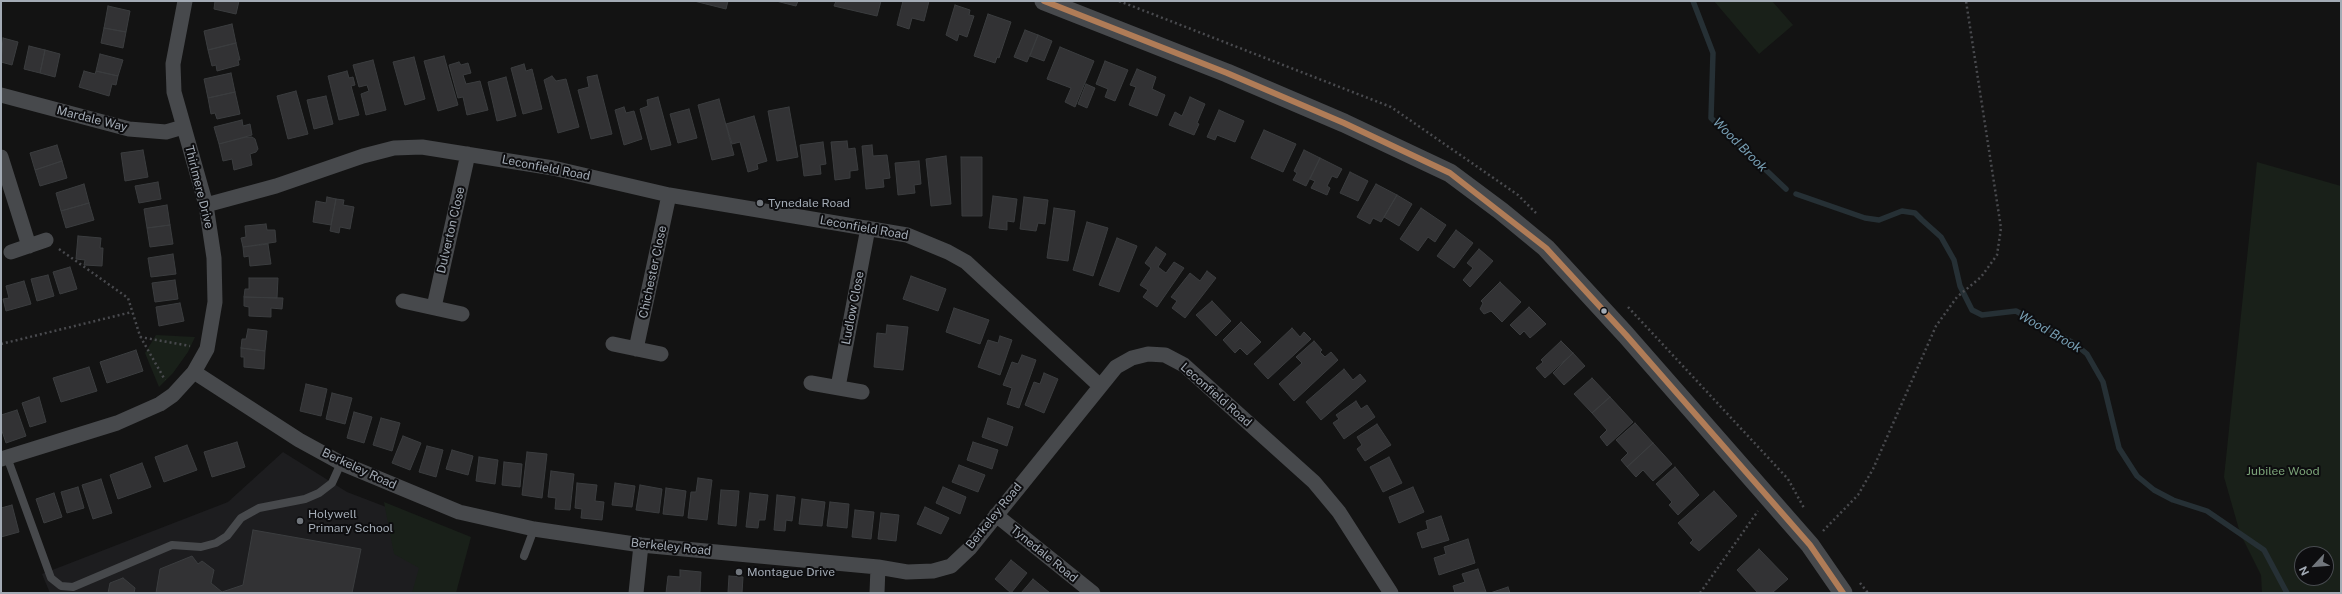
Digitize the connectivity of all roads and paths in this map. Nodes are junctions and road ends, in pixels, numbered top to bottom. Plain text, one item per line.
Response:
1 (185, 1) edge
2 (1044, 1) edge
3 (1966, 1) edge
4 (1, 95) edge
5 (183, 127) junction
6 (468, 154) junction
7 (1, 157) edge
8 (669, 195) junction
9 (206, 205) junction
10 (868, 228) junction
11 (46, 240) joint
12 (29, 246) junction
13 (11, 252) dead end
14 (403, 301) dead end
15 (434, 307) junction
16 (132, 312) junction
17 (462, 314) dead end
18 (140, 336) junction
19 (1, 344) edge
20 (613, 344) dead end
21 (207, 349) junction
22 (636, 349) junction
23 (661, 354) dead end
24 (194, 372) junction
25 (811, 383) dead end
26 (1100, 386) junction
27 (838, 387) junction
28 (862, 392) dead end
29 (173, 395) junction
30 (4, 458) edge
31 (341, 463) junction
32 (1768, 496) junction
33 (996, 515) junction
34 (534, 529) junction
35 (641, 545) junction
36 (1810, 545) junction
37 (524, 556) dead end
38 (878, 567) junction
39 (75, 590) edge
40 (636, 593) edge
41 (878, 593) edge
42 (1093, 593) edge
43 (1391, 593) edge
44 (1700, 593) edge
45 (1843, 593) edge

1 - 5 street, Thirlmere Drive
2 - 32 street
3 - 36 path
4 - 5 street, Mardale Way
5 - 9 street, Thirlmere Drive
6 - 8 street, Leconfield Road
6 - 9 street, Leconfield Road
6 - 15 street, Dulverton Close
7 - 12 street
8 - 10 street, Leconfield Road
8 - 22 street, Chichester Close
9 - 21 street, Thirlmere Drive
10 - 26 street, Leconfield Road
10 - 27 street, Ludlow Close
11 - 12 street
11 - 16 path
12 - 13 street
14 - 15 street
15 - 17 street
16 - 18 path
16 - 19 path
18 - 21 path
18 - 29 path
20 - 22 street
21 - 24 street, Thirlmere Drive
22 - 23 street
24 - 29 street, Thirlmere Drive
24 - 31 street, Berkeley Road
25 - 27 street
26 - 33 street, Berkeley Road
26 - 43 street, Leconfield Road
27 - 28 street
29 - 30 street, Thirlmere Drive
30 - 39 lane
31 - 34 street, Berkeley Road
31 - 39 lane
32 - 36 street
32 - 44 path
33 - 38 street, Berkeley Road
33 - 42 street, Tynedale Road
34 - 35 street, Berkeley Road
34 - 37 lane
35 - 38 street, Berkeley Road
35 - 40 street
36 - 45 street
38 - 41 street

